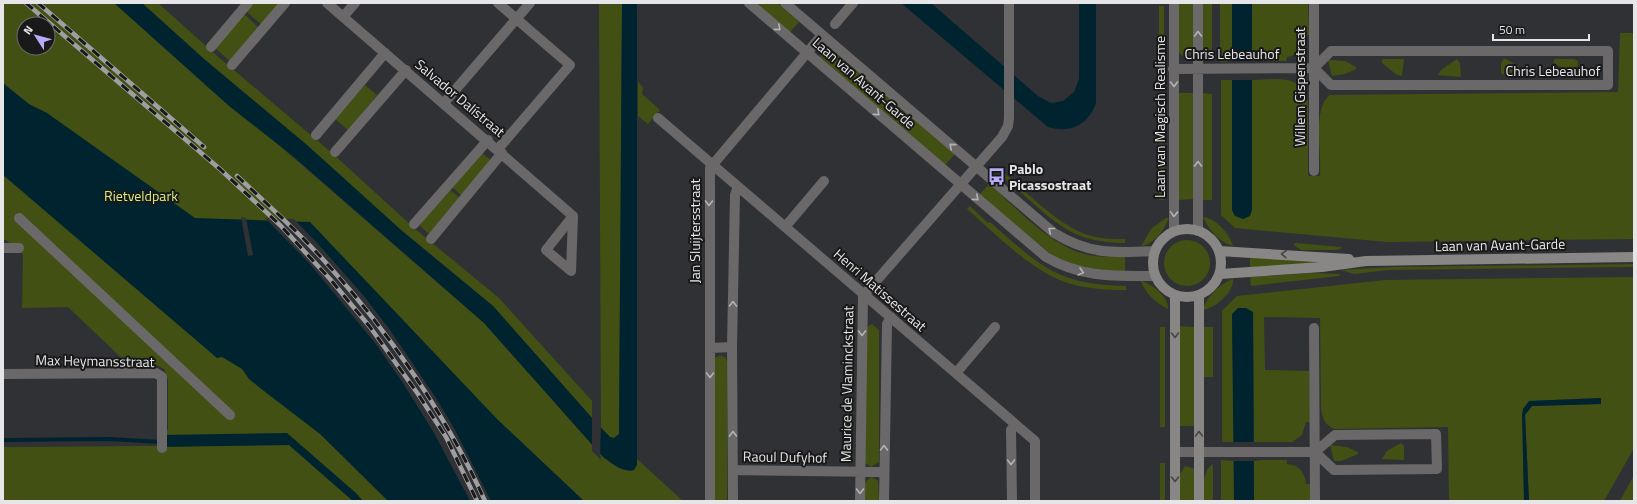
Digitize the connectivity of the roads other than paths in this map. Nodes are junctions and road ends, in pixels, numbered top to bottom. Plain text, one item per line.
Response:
1 (248, 3) edge
2 (286, 3) edge
3 (327, 3) edge
4 (355, 3) edge
5 (498, 3) edge
6 (530, 3) edge
7 (749, 3) edge
8 (785, 3) edge
9 (853, 3) edge
10 (1009, 3) edge
11 (1174, 3) edge
12 (1198, 3) edge
13 (1314, 3) edge
14 (343, 17) junction
15 (517, 19) junction
16 (835, 24) dead end
17 (822, 35) junction
18 (211, 47) dead end
19 (385, 52) junction
20 (807, 53) junction
21 (232, 65) dead end
22 (1314, 68) junction
23 (1174, 69) junction
24 (1198, 69) junction
25 (406, 70) junction
26 (444, 103) junction
27 (658, 118) dead end
28 (316, 135) dead end
29 (488, 140) junction
30 (500, 151) junction
31 (335, 152) dead end
32 (712, 164) junction
33 (976, 167) junction
34 (1314, 171) dead end
35 (824, 181) dead end
36 (961, 184) junction
37 (738, 187) junction
38 (573, 216) junction
39 (19, 218) dead end
40 (414, 224) dead end
41 (785, 227) junction
42 (1174, 231) junction
43 (1198, 231) junction
44 (431, 240) dead end
45 (3, 248) edge
46 (19, 248) dead end
47 (1154, 251) junction
48 (1219, 251) junction
49 (1634, 257) edge
50 (1366, 261) junction
51 (1220, 274) junction
52 (1155, 276) junction
53 (864, 294) junction
54 (1175, 296) junction
55 (1199, 296) junction
56 (891, 317) junction
57 (995, 327) dead end
58 (1314, 328) dead end
59 (732, 347) junction
60 (710, 348) junction
61 (956, 373) junction
62 (3, 374) edge
63 (230, 415) dead end
64 (1015, 424) junction
65 (162, 448) dead end
66 (1200, 451) junction
67 (1175, 452) junction
68 (1315, 452) junction
69 (733, 470) junction
70 (860, 472) junction
71 (884, 472) junction
72 (710, 501) edge
73 (733, 501) edge
74 (860, 501) edge
75 (884, 501) edge
76 (1012, 501) edge
77 (1036, 501) edge
78 (1175, 501) edge
79 (1199, 501) edge
80 (1315, 501) edge

1 - 18 street
2 - 21 street
3 - 14 street, Salvador Dalístraat
4 - 14 street
5 - 15 street
6 - 15 street
7 -> 20 street, Laan van Avant-Garde
8 - 17 street, Laan van Avant-Garde
9 - 16 street
10 - 33 street
11 - 23 street, Laan van Magisch Realisme
24 -> 12 street
13 - 22 street, Willem Gispenstraat
14 - 19 street, Salvador Dalístraat
15 - 26 street
15 - 30 street
17 - 20 street, Jan Sluijtersstraat
33 -> 17 street, Laan van Avant-Garde
19 - 25 street, Salvador Dalístraat
19 - 28 street
20 - 32 street, Jan Sluijtersstraat
20 -> 36 street, Laan van Avant-Garde
22 - 22 street, Chris Lebeauhof
22 - 24 street, Chris Lebeauhof
22 - 34 street, Willem Gispenstraat
23 - 24 street, Chris Lebeauhof
23 -> 42 street, Laan van Magisch Realisme
43 -> 24 street
25 - 26 street, Salvador Dalístraat
25 - 31 street
26 - 29 street, Salvador Dalístraat
27 - 32 street, Henri Matissestraat
29 - 30 street, Salvador Dalístraat
29 - 40 street
30 - 38 street, Salvador Dalístraat
30 - 44 street
32 - 37 street, Henri Matissestraat
32 -> 60 street, Jan Sluijtersstraat
33 - 36 street
47 -> 33 street, Laan van Avant-Garde
35 - 41 street
36 -> 52 street, Laan van Avant-Garde
36 - 53 street, Maurice de Vlaminckstraat
37 - 41 street, Henri Matissestraat
59 -> 37 street
38 - 38 street
39 - 63 street
41 - 53 street, Henri Matissestraat
42 - 43 main road
42 - 47 main road
43 - 48 main road
45 - 46 street
47 - 52 main road
50 -> 48 main road, Laan van Avant-Garde
48 - 51 main road
49 - 50 main road, Laan van Avant-Garde
50 - 51 main road, Laan van Avant-Garde
51 - 55 main road
52 - 54 main road
53 - 56 street, Henri Matissestraat
53 -> 70 street, Maurice de Vlaminckstraat
54 - 55 main road
54 -> 67 main road
66 -> 55 main road
56 - 61 street, Henri Matissestraat
71 -> 56 street
57 - 61 street
58 - 68 street
59 - 60 street
69 -> 59 street
60 -> 72 street, Jan Sluijtersstraat
61 - 64 street, Henri Matissestraat
62 - 65 street, Max Heymansstraat
64 -> 76 street
64 - 77 street, Henri Matissestraat
66 - 67 street
66 - 68 street
66 - 79 main road
67 -> 78 main road
68 - 68 street
68 - 80 street
69 - 70 street, Raoul Dufyhof
69 - 73 street
70 - 71 street, Raoul Dufyhof
70 -> 74 street, Maurice de Vlaminckstraat
71 - 75 street

